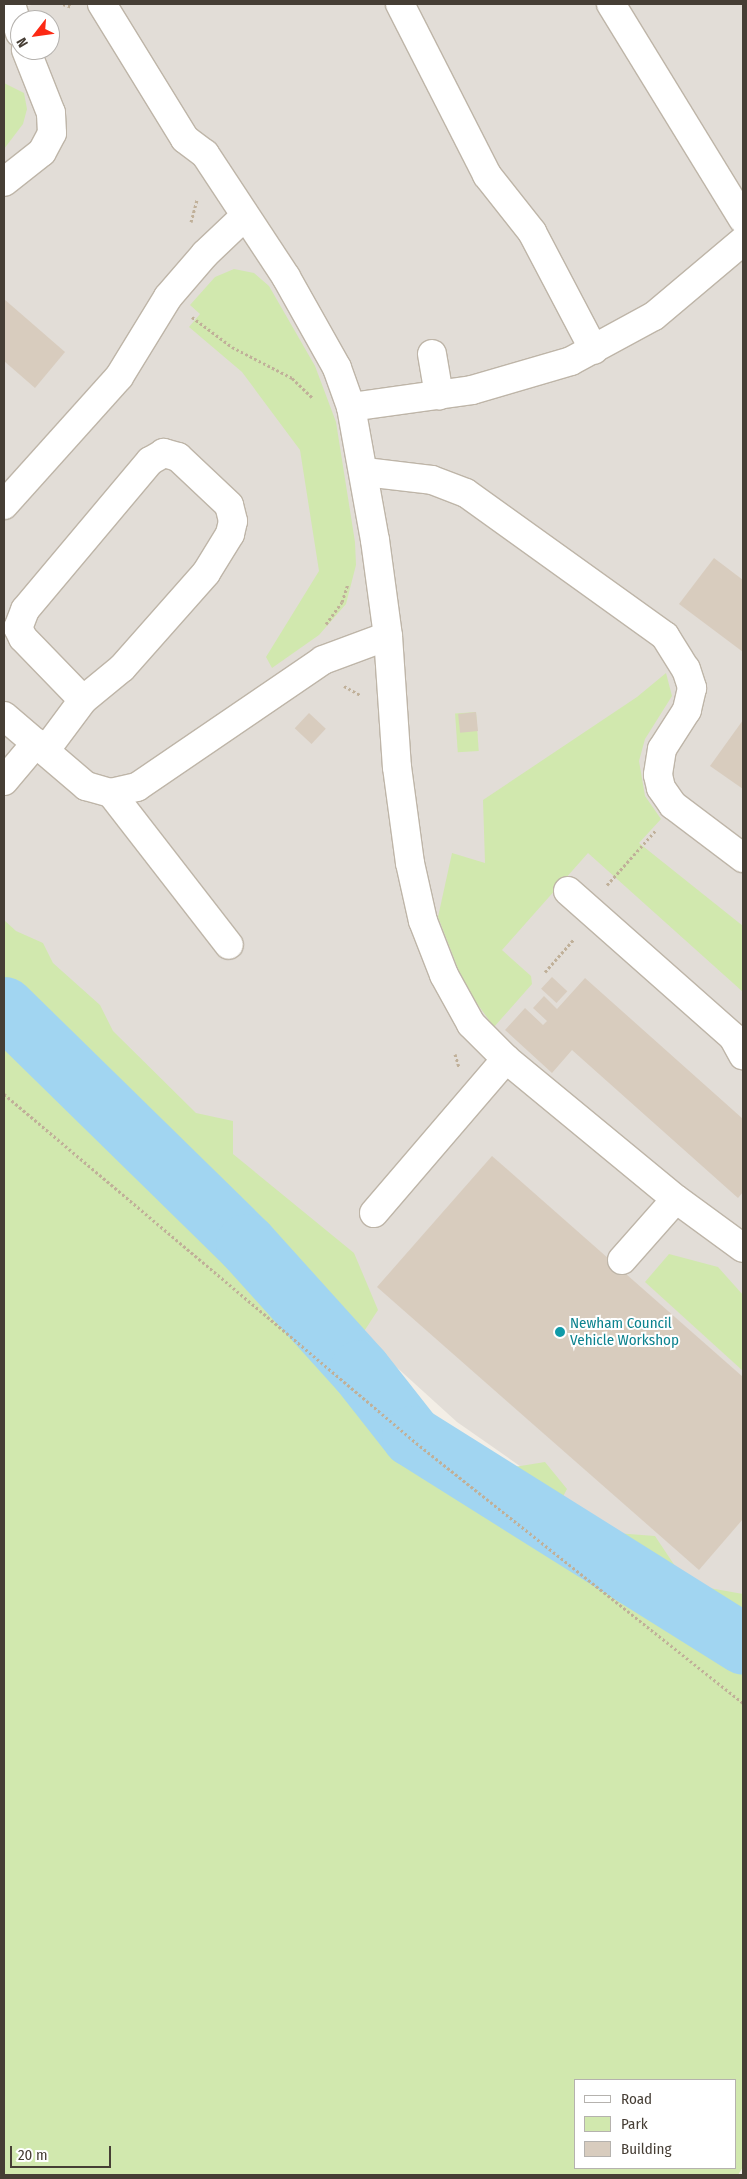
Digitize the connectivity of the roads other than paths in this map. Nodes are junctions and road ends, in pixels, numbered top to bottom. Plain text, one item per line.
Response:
1 (102, 4) edge
2 (121, 4) edge
3 (400, 4) edge
4 (610, 4) edge
5 (30, 60) edge
6 (205, 154) junction
7 (4, 182) edge
8 (245, 216) junction
9 (743, 219) edge
10 (743, 241) edge
11 (594, 350) junction
12 (432, 354) dead end
13 (439, 396) junction
14 (351, 407) junction
15 (365, 472) junction
16 (4, 505) edge
17 (388, 636) junction
18 (83, 700) junction
19 (4, 716) edge
20 (40, 747) junction
21 (4, 781) edge
22 (111, 793) junction
23 (743, 858) edge
24 (568, 891) dead end
25 (229, 944) dead end
26 (743, 1055) edge
27 (506, 1060) junction
28 (676, 1199) junction
29 (374, 1213) dead end
30 (743, 1248) edge
31 (622, 1260) dead end

1 - 6 street
2 - 6 street
3 - 11 street
4 - 9 street
5 - 7 street
6 - 8 street
8 - 14 street
8 - 16 street
10 - 11 street
11 - 13 street
12 - 13 street
13 - 14 street
14 - 15 street
15 - 17 street
15 - 23 street
17 - 22 street
17 - 27 street
18 - 18 street
18 - 20 street
19 - 20 street
20 - 21 street
20 - 22 street
22 - 25 street
24 - 26 street
27 - 28 street
27 - 29 street
28 - 30 street
28 - 31 street

